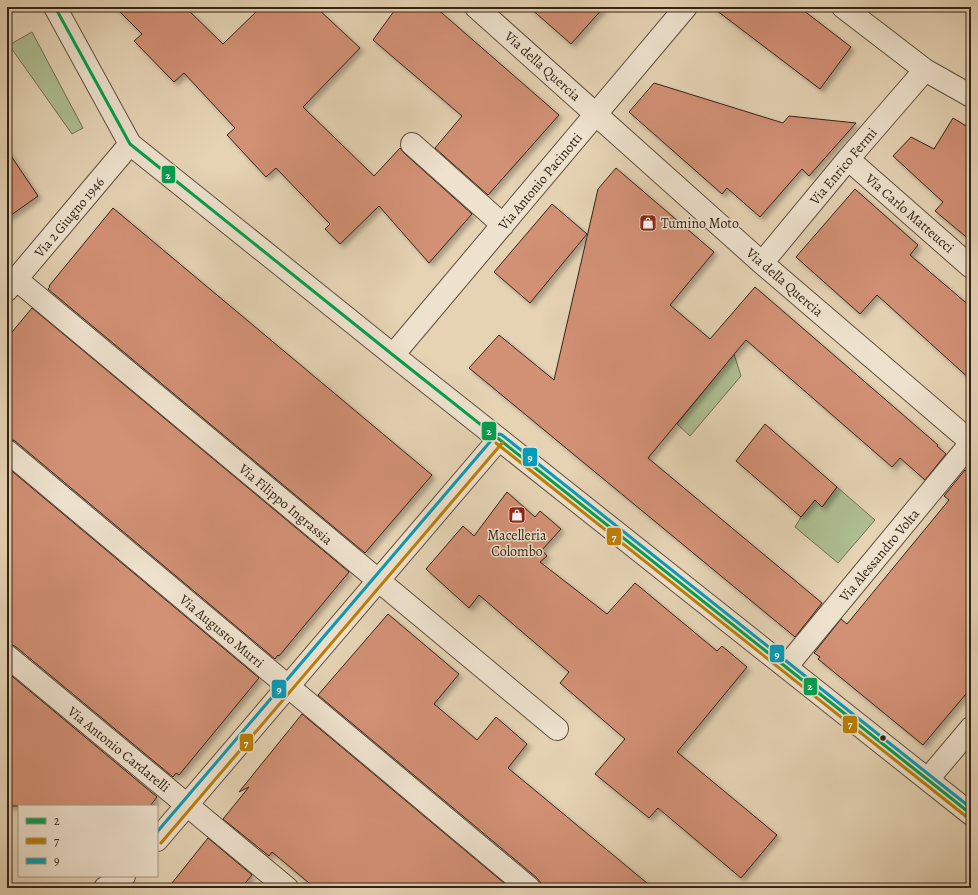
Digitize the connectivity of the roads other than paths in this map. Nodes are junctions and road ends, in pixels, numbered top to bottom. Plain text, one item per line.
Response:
1 (54, 7) edge
2 (476, 7) edge
3 (686, 7) edge
4 (843, 7) edge
5 (925, 70) junction
6 (971, 96) edge
7 (596, 114) junction
8 (130, 144) junction
9 (412, 144) dead end
10 (848, 159) junction
11 (503, 225) junction
12 (762, 263) junction
13 (971, 267) edge
14 (12, 285) edge
15 (393, 355) junction
16 (499, 439) junction
17 (971, 442) edge
18 (7, 450) edge
19 (378, 581) junction
20 (7, 656) edge
21 (786, 667) junction
22 (288, 686) junction
23 (971, 728) edge
24 (556, 729) dead end
25 (928, 779) junction
26 (187, 805) junction
27 (971, 814) edge
28 (158, 839) edge
29 (122, 877) edge
30 (105, 888) edge
31 (287, 888) edge
32 (529, 888) edge

1 - 8 street
2 - 7 street, Via della Quercia
3 - 7 street, Via Antonio Pacinotti
4 - 5 street
5 - 6 street
5 - 10 street, Via Enrico Fermi
7 - 11 street, Via Antonio Pacinotti
7 - 12 street, Via della Quercia
8 - 14 street, Via 2 Giugno 1946
8 - 15 street
9 - 11 street
10 - 12 street, Via Enrico Fermi
10 - 13 street, Via Carlo Matteucci
11 - 15 street, Via Antonio Pacinotti
12 - 17 street, Via della Quercia
14 - 19 street, Via Filippo Ingrassia
15 - 16 street
16 - 19 street
16 - 21 street
17 - 21 street, Via Alessandro Volta
18 - 22 street, Via Augusto Murri
19 - 22 street
19 - 24 street, Via Filippo Ingrassia
20 - 26 street, Via Antonio Cardarelli
21 - 25 street
22 - 26 street
22 - 32 street, Via Augusto Murri
23 - 25 street
25 - 27 street
26 - 28 street
26 - 31 street, Via Antonio Cardarelli
29 - 30 street

